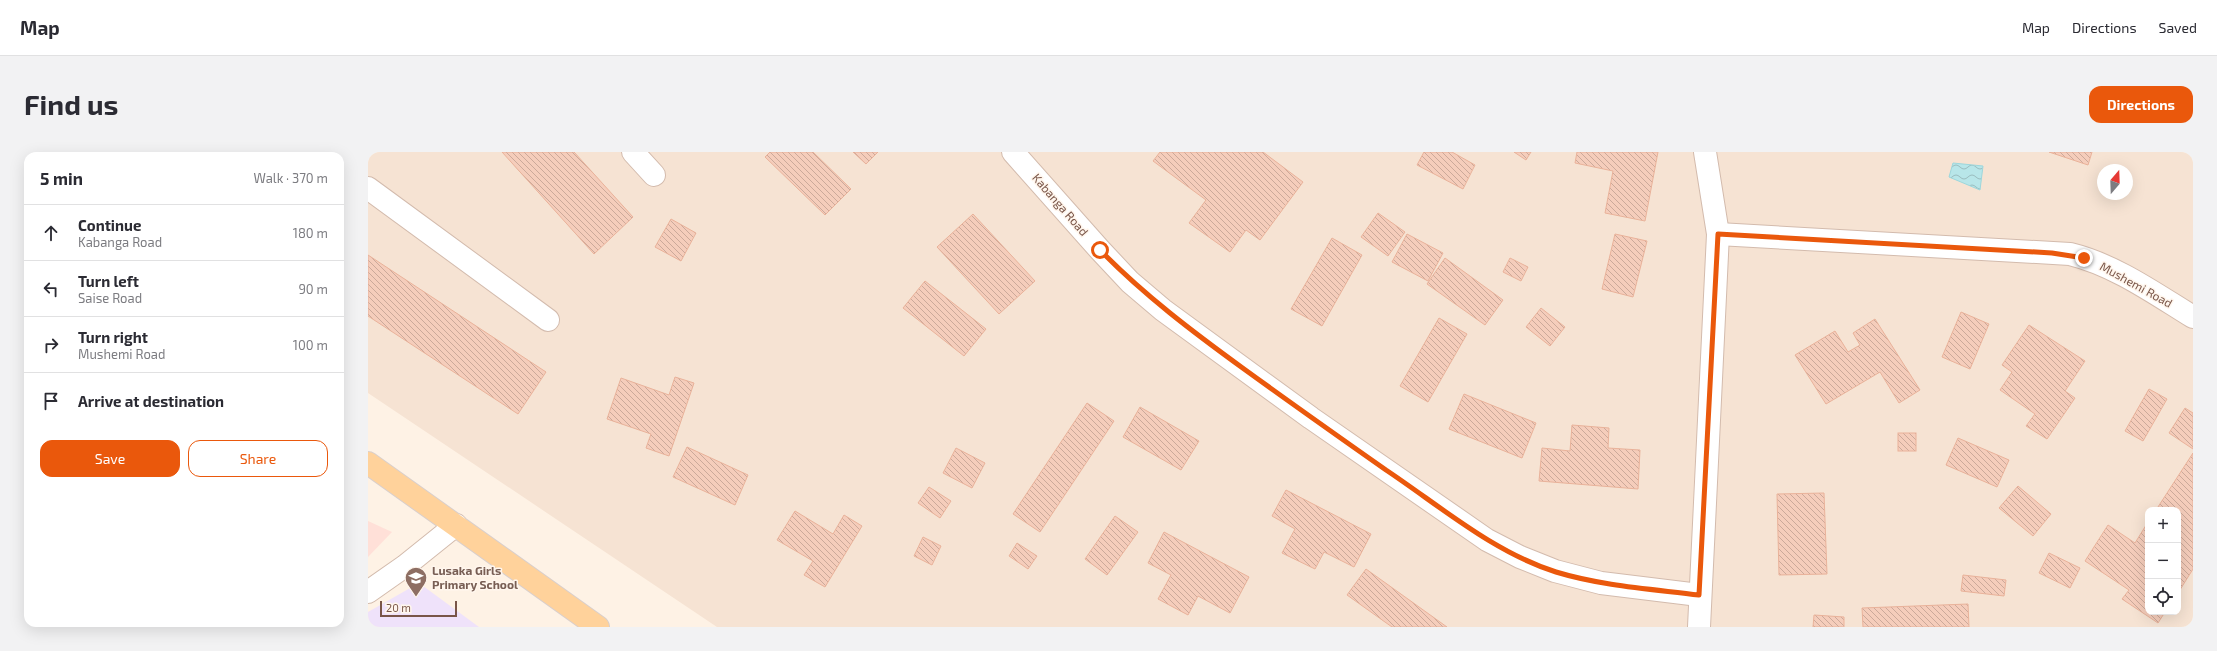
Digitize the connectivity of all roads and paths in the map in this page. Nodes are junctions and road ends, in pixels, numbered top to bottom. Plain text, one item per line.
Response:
1 (633, 152) edge
2 (1013, 152) edge
3 (1706, 152) edge
4 (654, 175) dead end
5 (368, 188) edge
6 (1718, 234) junction
7 (2193, 318) edge
8 (548, 320) dead end
9 (368, 463) edge
10 (368, 479) edge
11 (427, 504) junction
12 (456, 525) junction
13 (368, 592) edge
14 (1699, 595) junction
15 (598, 627) edge
16 (1699, 627) edge

1 - 4 street
2 - 14 street, Kabanga Road
3 - 6 street
5 - 8 street
6 - 7 street, Mushemi Road
6 - 14 street
9 - 11 main road
10 - 11 main road
11 - 12 main road
12 - 13 street
12 - 15 main road
14 - 16 street

